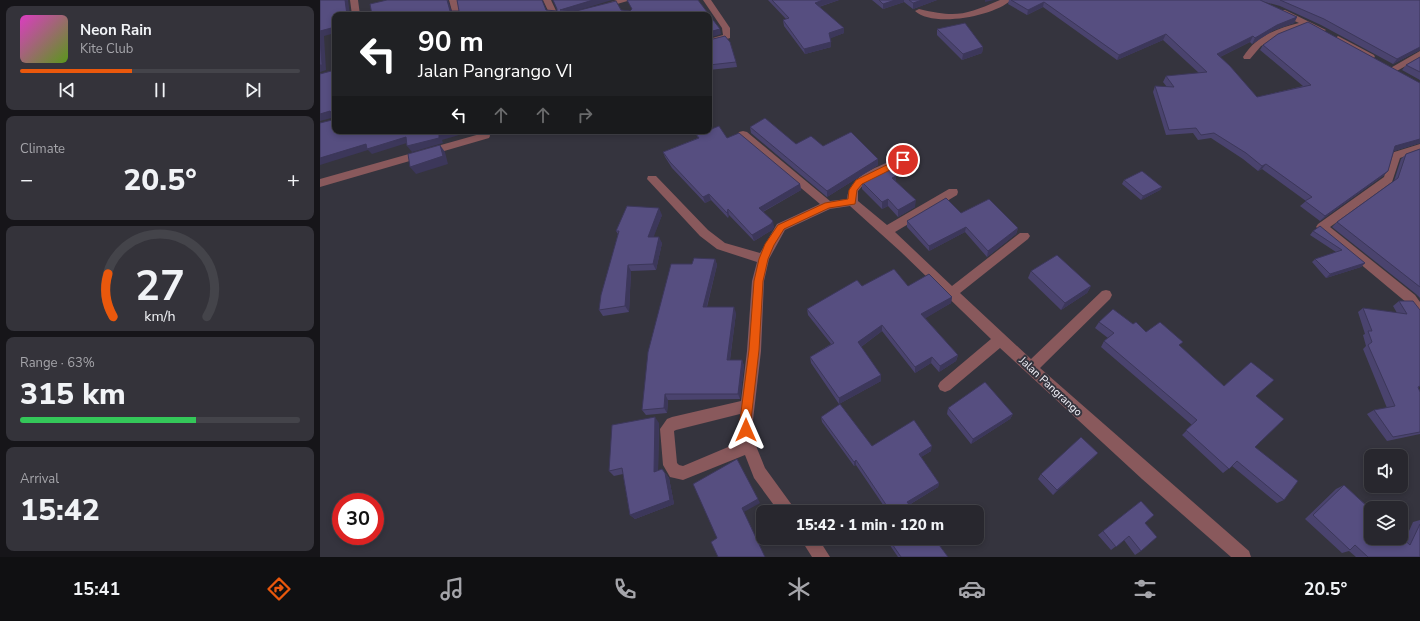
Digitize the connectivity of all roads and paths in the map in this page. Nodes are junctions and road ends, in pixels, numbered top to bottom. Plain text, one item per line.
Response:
1 (354, 0) edge
2 (453, 0) edge
3 (547, 0) edge
4 (707, 0) edge
5 (1007, 0) edge
6 (624, 2) edge
7 (594, 8) edge
8 (1272, 8) edge
9 (919, 11) dead end
10 (356, 12) edge
11 (456, 12) edge
12 (553, 12) edge
13 (1308, 23) junction
14 (712, 41) edge
15 (1420, 54) edge
16 (1246, 56) dead end
17 (1386, 66) junction
18 (1404, 76) edge
19 (485, 134) edge
20 (743, 134) edge
21 (1420, 147) edge
22 (903, 160) dead end
23 (652, 179) dead end
24 (320, 183) edge
25 (953, 192) dead end
26 (852, 202) junction
27 (828, 205) junction
28 (887, 231) junction
29 (1024, 236) dead end
30 (763, 259) junction
31 (951, 293) junction
32 (1106, 295) dead end
33 (1420, 311) edge
34 (1000, 340) junction
35 (1032, 367) junction
36 (945, 386) dead end
37 (747, 406) junction
38 (749, 446) junction
39 (784, 505) edge
40 (813, 545) edge
41 (822, 557) edge
42 (1244, 557) edge

1 - 10 street
2 - 11 street
3 - 12 street
4 - 14 street
5 - 9 street
6 - 7 street
8 - 13 street
13 - 16 street
13 - 17 street
15 - 17 street
17 - 18 street
19 - 24 street
20 - 27 street
21 - 33 street
22 - 26 street
23 - 30 street
25 - 28 street
26 - 27 street
26 - 28 street, Jalan Pangrango
27 - 30 street
28 - 31 street, Jalan Pangrango
29 - 31 street
30 - 37 street
31 - 34 street, Jalan Pangrango
32 - 35 street
34 - 35 street, Jalan Pangrango
34 - 36 street
35 - 42 street, Jalan Pangrango
37 - 38 street
37 - 38 street
38 - 39 street
40 - 41 street

